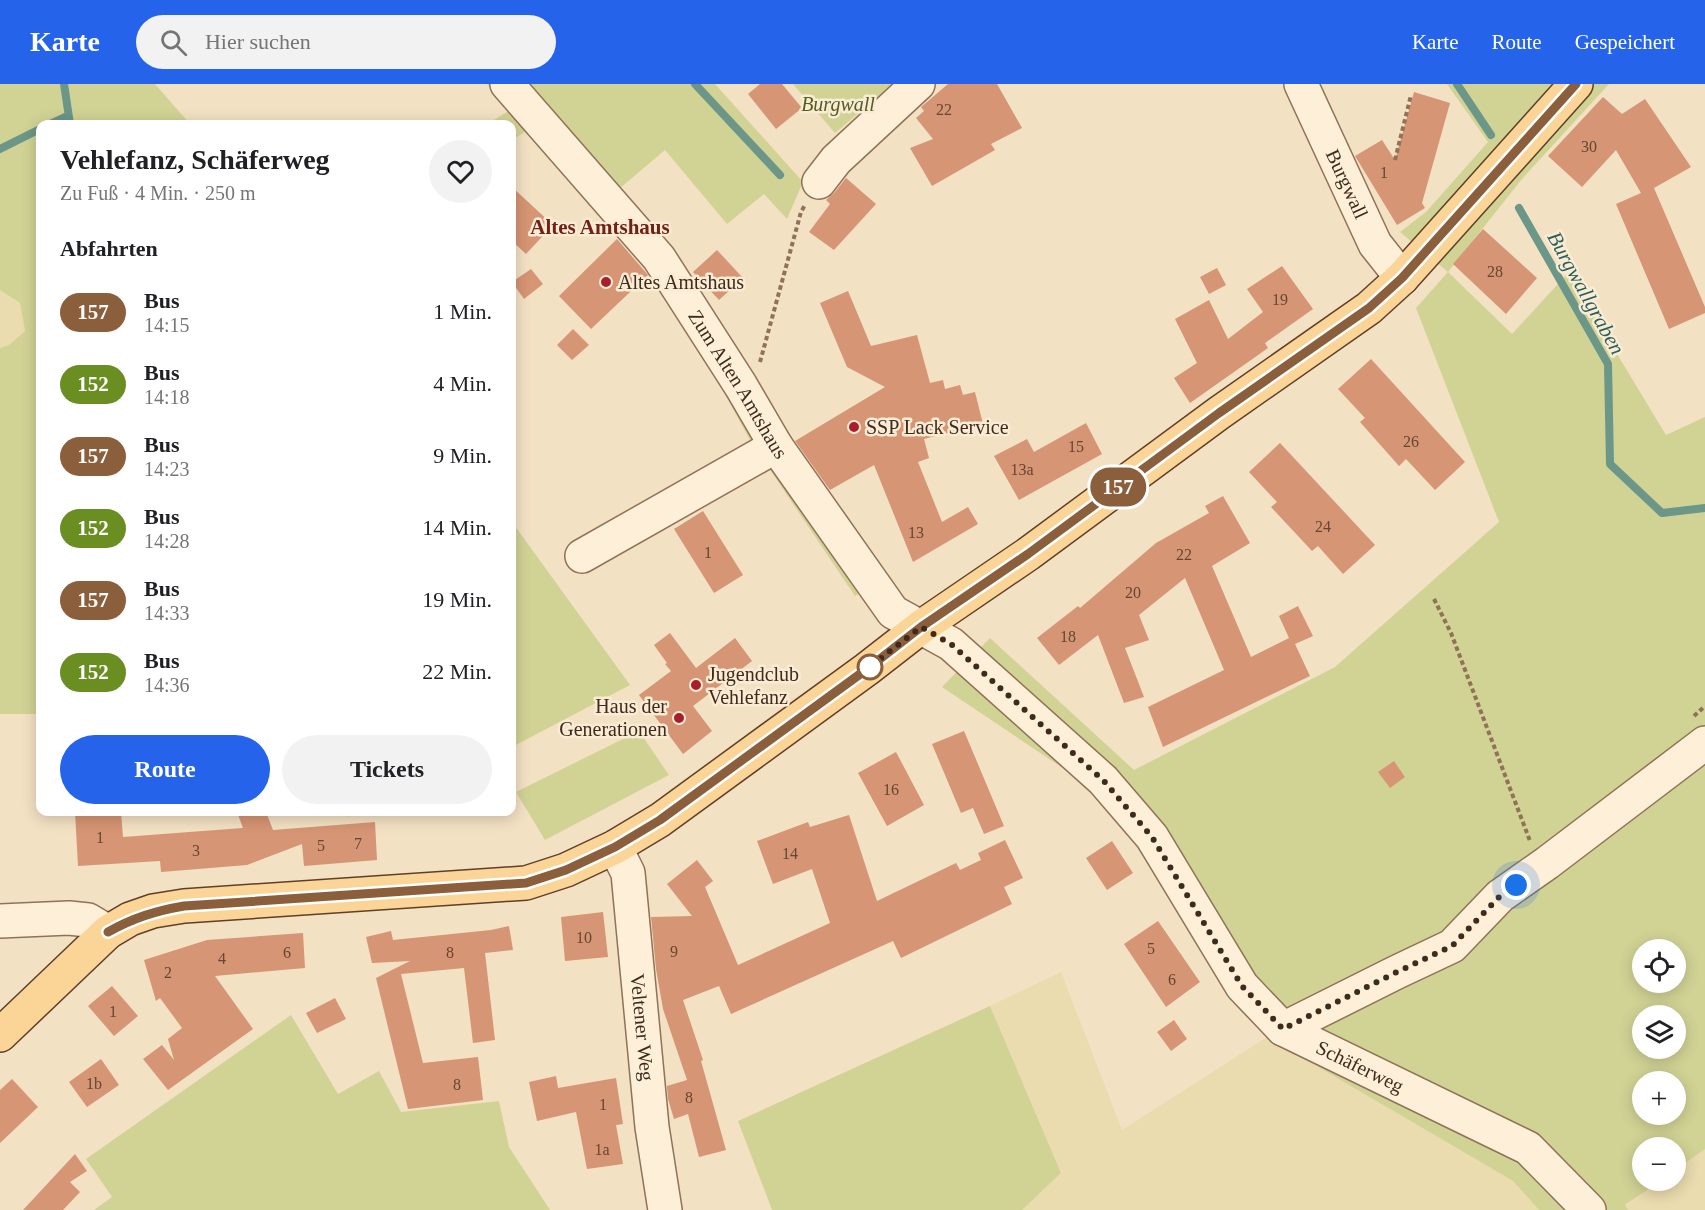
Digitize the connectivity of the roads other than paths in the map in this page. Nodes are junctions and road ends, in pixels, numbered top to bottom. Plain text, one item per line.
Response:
1 (507, 84) edge
2 (918, 84) edge
3 (1301, 84) edge
4 (1576, 84) edge
5 (819, 182) road end
6 (1402, 278) junction
7 (776, 446) junction
8 (582, 556) dead end
9 (921, 627) junction
10 (1705, 743) edge
11 (615, 847) junction
12 (0, 921) edge
13 (108, 932) junction
14 (1283, 1029) junction
15 (0, 1035) edge
16 (665, 1210) edge
17 (1589, 1210) edge

1 - 7 street, Zum Alten Amtshaus
2 - 5 street
3 - 6 street, Burgwall
4 - 6 main road
6 - 9 main road
7 - 8 street
7 - 9 street, Zum Alten Amtshaus
9 - 11 main road
9 - 14 street, Schäferweg
10 - 14 street
11 - 13 main road
11 - 16 street, Veltener Weg
12 - 13 street
13 - 15 main road
14 - 17 street, Schäferweg

